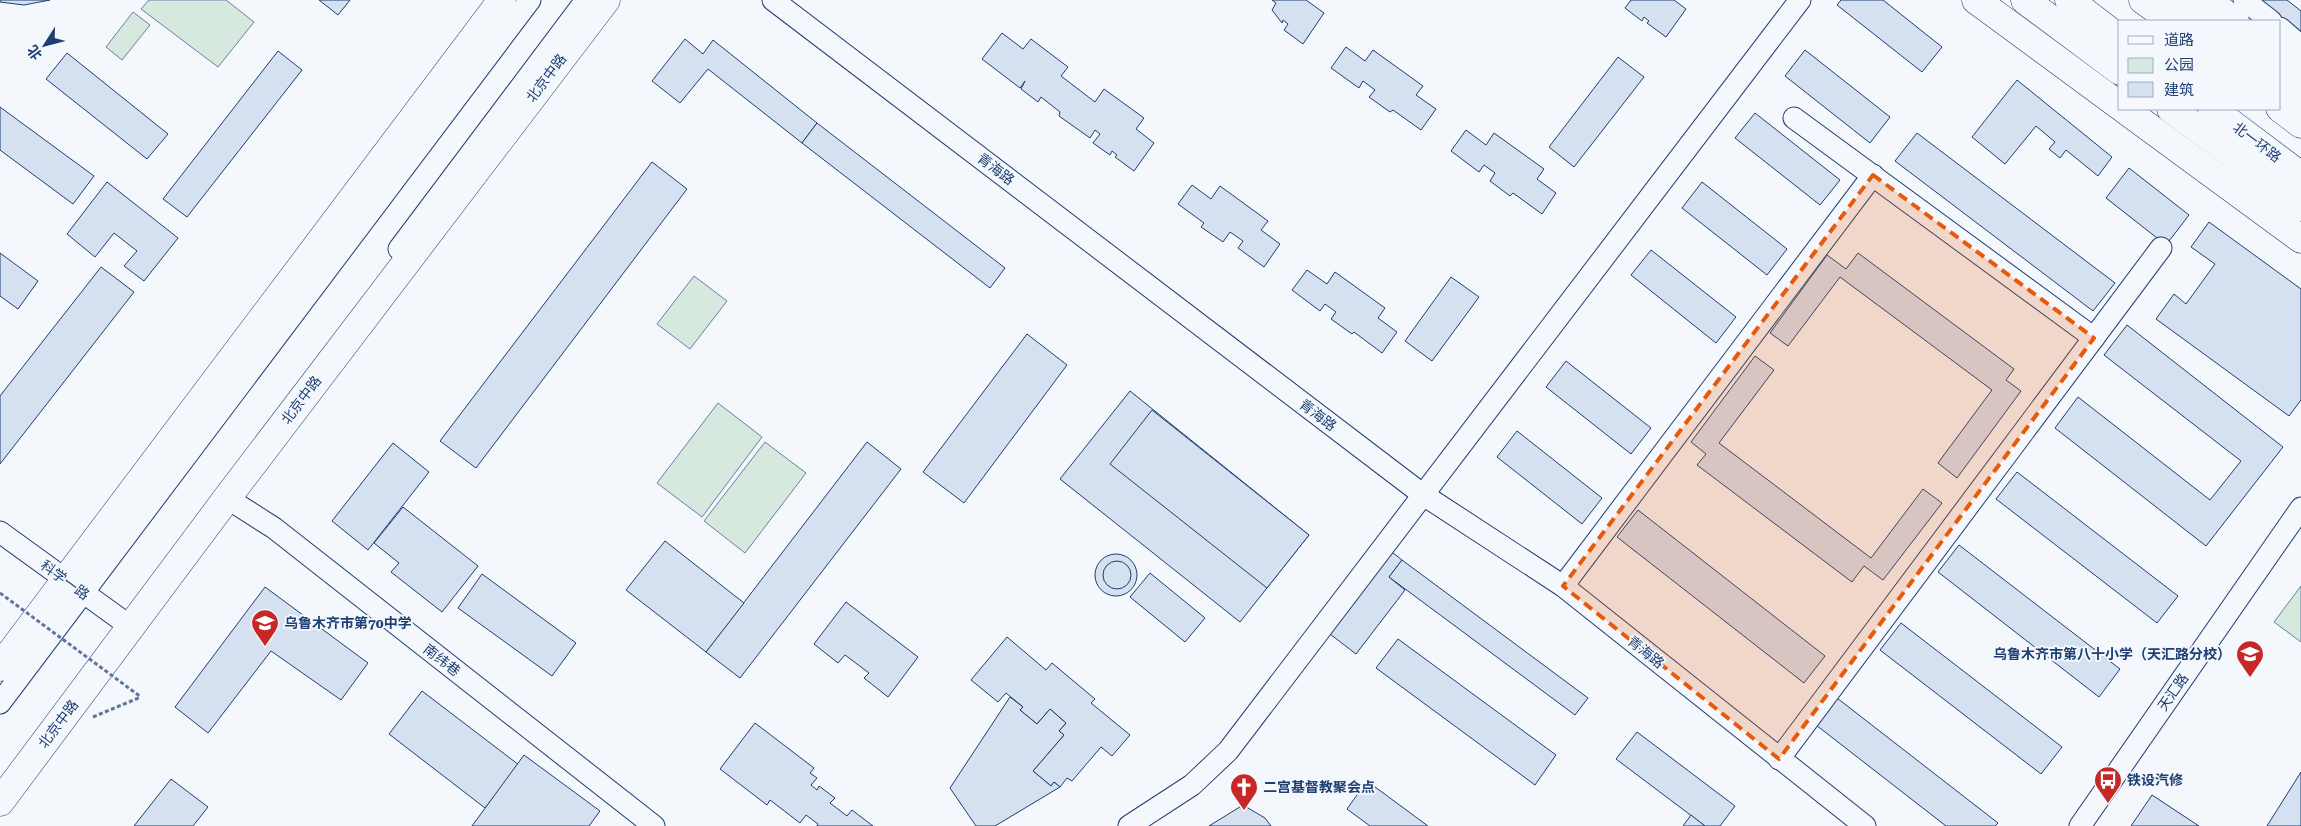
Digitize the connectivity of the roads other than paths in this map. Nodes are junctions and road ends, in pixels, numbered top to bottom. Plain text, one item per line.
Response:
1 (502, 0) edge
2 (530, 0) edge
3 (586, 0) edge
4 (606, 0) edge
5 (773, 0) edge
6 (1800, 0) edge
7 (1976, 0) edge
8 (2025, 0) edge
9 (2069, 0) edge
10 (2080, 0) edge
11 (2132, 0) edge
12 (2143, 0) edge
13 (2171, 0) edge
14 (2206, 0) edge
15 (2244, 0) edge
16 (2160, 20) edge
17 (2171, 20) edge
18 (2199, 20) edge
19 (2234, 20) edge
20 (2270, 20) edge
21 (2118, 28) edge
22 (2281, 29) edge
23 (2118, 37) edge
24 (2301, 46) edge
25 (2281, 55) edge
26 (2118, 70) edge
27 (2301, 70) edge
28 (2281, 82) edge
29 (2301, 97) edge
30 (2281, 100) edge
31 (2118, 105) edge
32 (2281, 109) edge
33 (2125, 110) edge
34 (2171, 110) edge
35 (2213, 110) edge
36 (2231, 110) edge
37 (2301, 115) edge
38 (1794, 118) dead end
39 (2301, 124) edge
40 (2301, 160) edge
41 (1872, 175) junction
42 (2299, 197) edge
43 (2301, 239) edge
44 (2161, 248) dead end
45 (2094, 338) junction
46 (1422, 494) junction
47 (227, 498) junction
48 (2301, 508) edge
49 (0, 532) edge
50 (74, 586) junction
51 (1563, 586) junction
52 (126, 624) junction
53 (0, 667) edge
54 (0, 703) edge
55 (1780, 759) junction
56 (0, 782) edge
57 (0, 802) edge
58 (654, 826) edge
59 (1130, 826) edge
60 (1865, 826) edge
61 (2080, 826) edge

1 - 50 main road
2 - 50 street
3 - 52 street
4 - 47 main road, 北京中路
5 - 46 street, 青海路
6 - 46 street
7 - 31 main road
8 - 26 main road
9 - 23 main road
10 - 21 main road
11 - 16 main road
12 - 17 main road
13 - 18 main road
14 - 19 main road
15 - 20 street
22 - 24 street
25 - 27 main road
28 - 29 main road
30 - 37 main road
32 - 39 main road
33 - 43 main road
34 - 42 main road
35 - 42 main road, 北一环路
36 - 40 main road
38 - 41 street
41 - 45 street
41 - 51 street
44 - 45 street
45 - 55 street
46 - 51 street, 青海路
46 - 59 street
47 - 52 main road, 北京中路
47 - 58 street, 南纬巷
48 - 61 street, 天汇路
49 - 50 street, 科学一路
50 - 52 street, 科学一路
50 - 53 main road
50 - 54 street
51 - 55 street, 青海路
52 - 56 street
52 - 57 main road, 北京中路
55 - 60 street, 青海路

